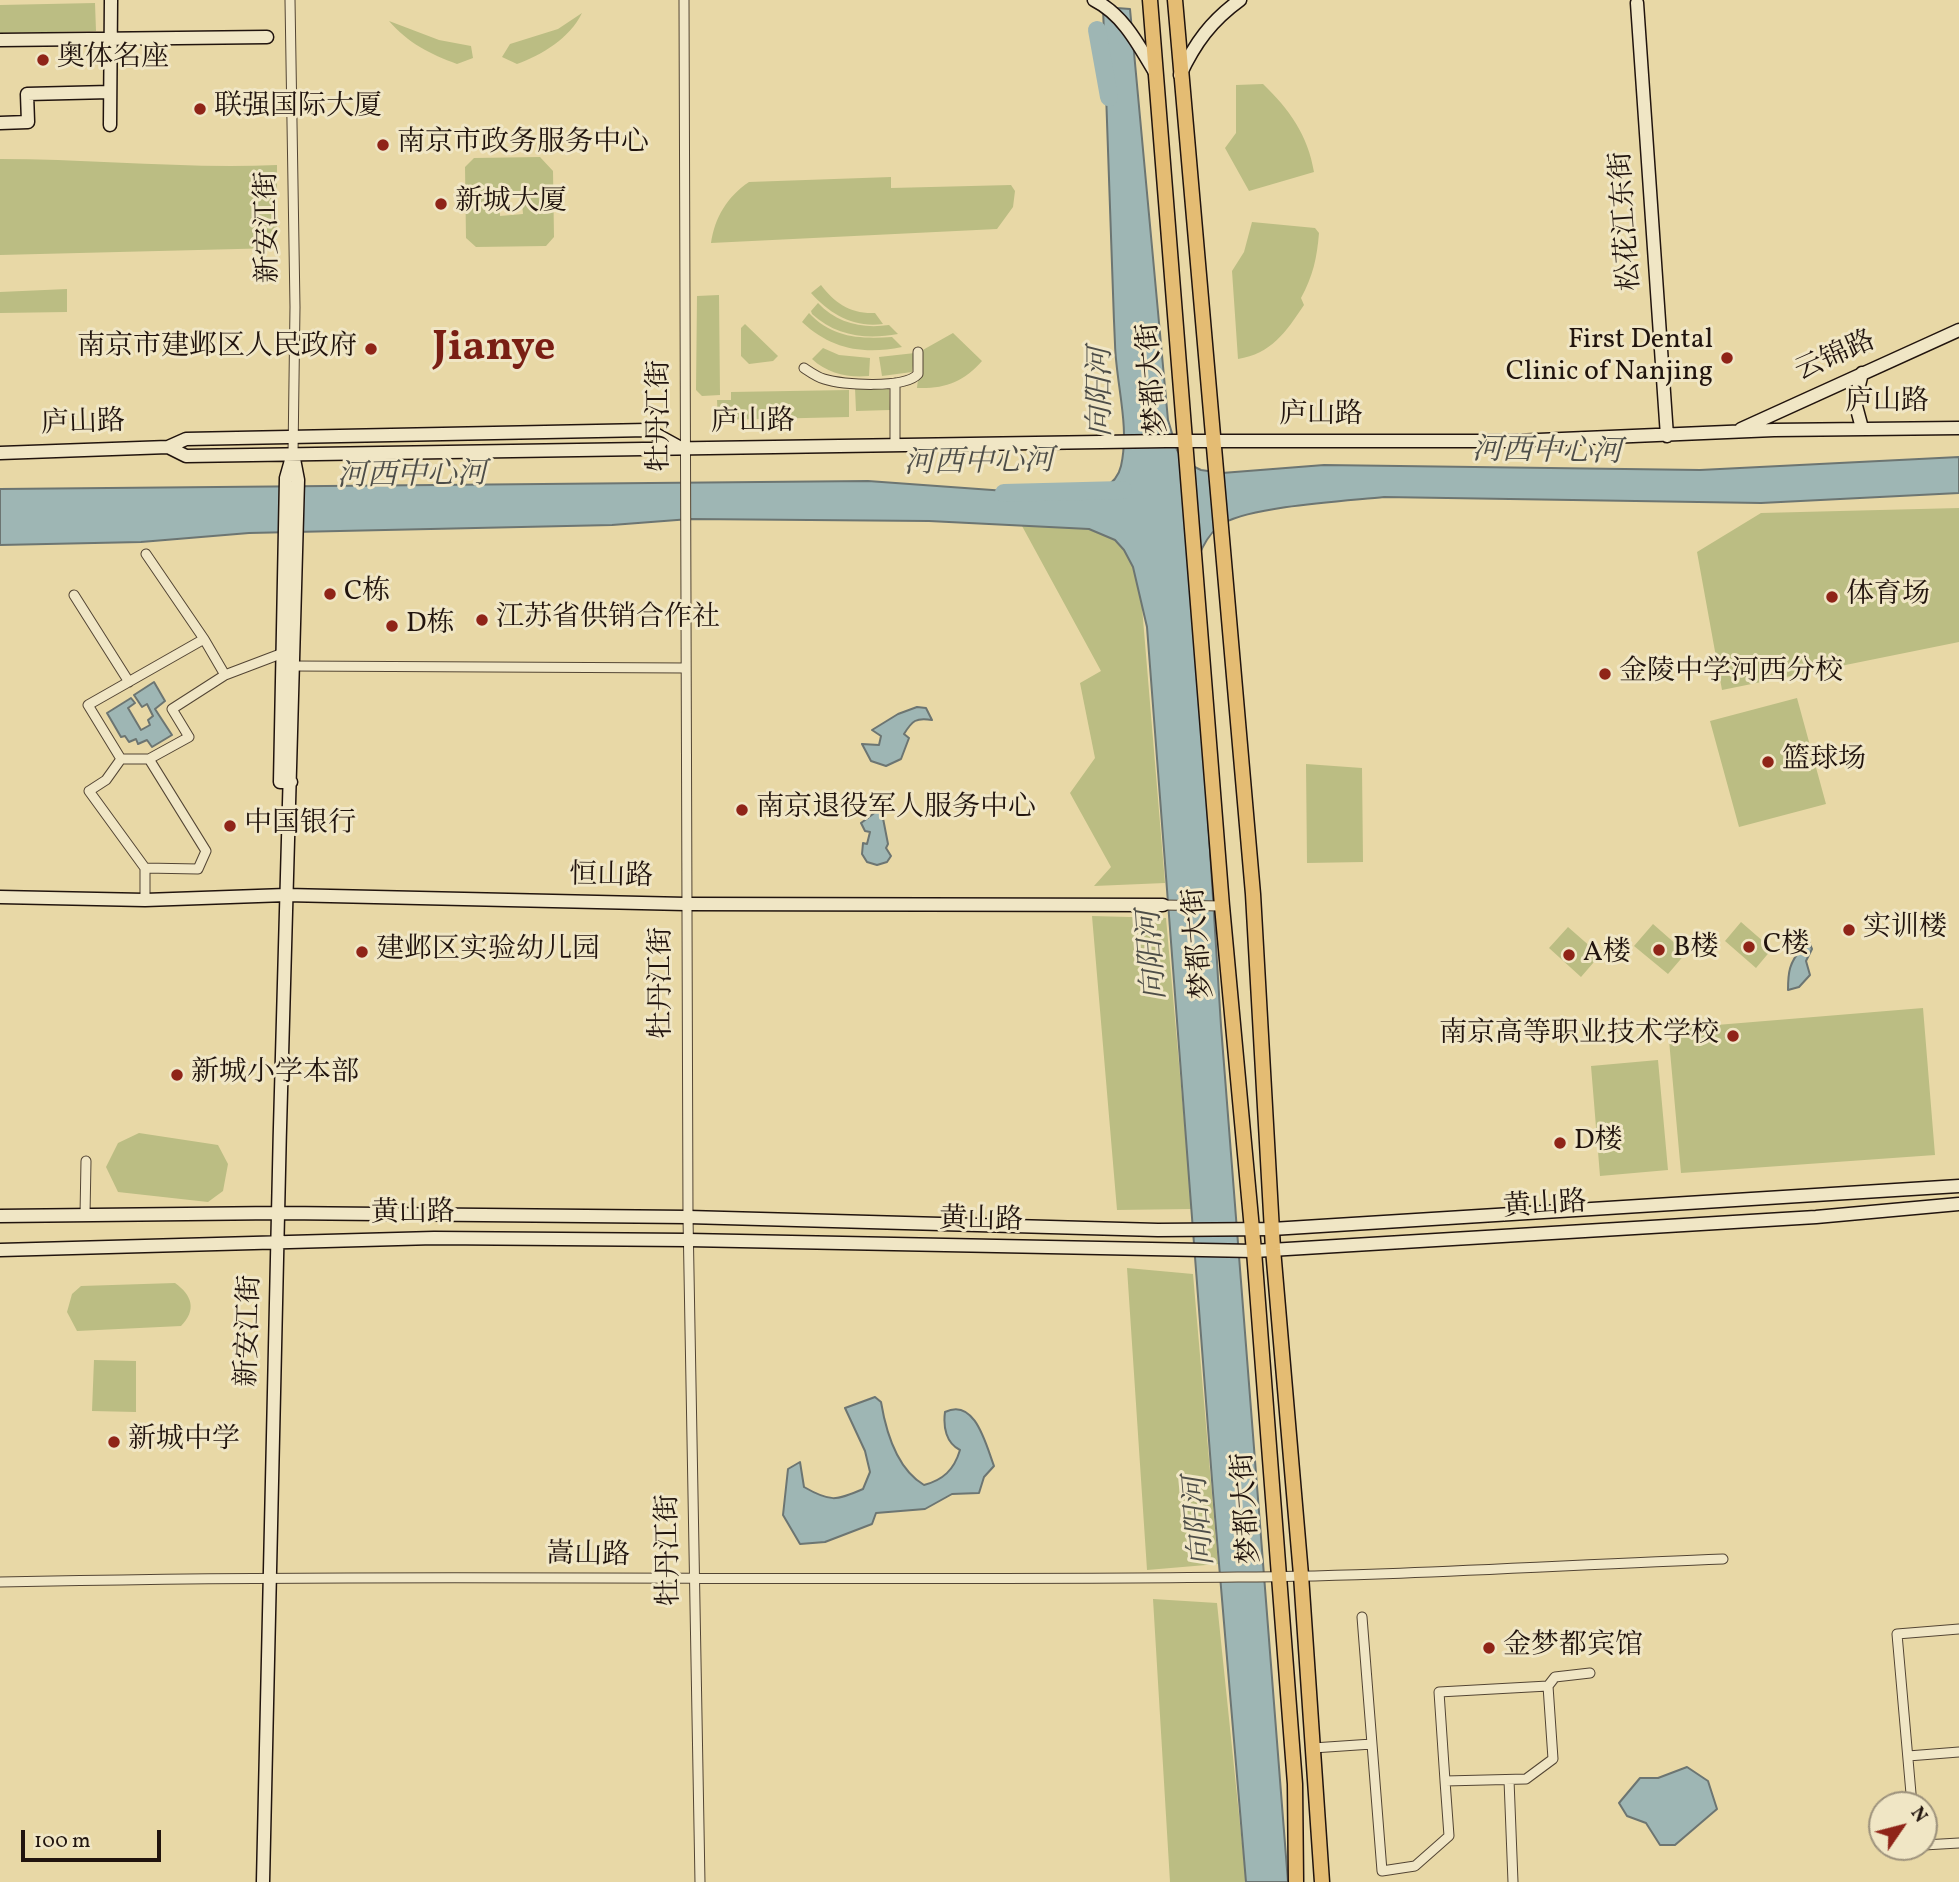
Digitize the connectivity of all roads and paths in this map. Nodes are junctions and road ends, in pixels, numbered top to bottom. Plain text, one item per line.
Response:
1 (111, 0) edge
2 (290, 0) edge
3 (684, 0) edge
4 (1094, 0) edge
5 (1150, 0) edge
6 (1175, 0) edge
7 (1240, 0) edge
8 (1637, 1) edge
9 (267, 37) dead end
10 (110, 39) junction
11 (0, 40) edge
12 (1156, 74) junction
13 (1180, 76) junction
14 (110, 92) junction
15 (0, 122) edge
16 (110, 124) dead end
17 (1959, 330) edge
18 (918, 352) dead end
19 (804, 369) dead end
20 (1862, 373) junction
21 (895, 383) junction
22 (1862, 428) junction
23 (1959, 428) edge
24 (1734, 432) junction
25 (1667, 436) junction
26 (293, 438) junction
27 (895, 446) junction
28 (168, 447) junction
29 (1185, 448) junction
30 (1214, 448) junction
31 (684, 449) junction
32 (0, 453) edge
33 (293, 454) junction
34 (290, 546) junction
35 (145, 554) dead end
36 (74, 595) dead end
37 (204, 639) junction
38 (283, 653) junction
39 (293, 666) junction
40 (686, 668) junction
41 (225, 675) junction
42 (129, 682) junction
43 (121, 759) junction
44 (149, 759) junction
45 (291, 782) junction
46 (145, 868) junction
47 (286, 895) junction
48 (0, 897) edge
49 (145, 900) junction
50 (686, 904) junction
51 (1163, 905) joint
52 (1222, 906) junction
53 (86, 1161) dead end
54 (1959, 1186) edge
55 (1959, 1204) edge
56 (279, 1213) junction
57 (85, 1215) junction
58 (0, 1216) edge
59 (688, 1217) junction
60 (1251, 1229) junction
61 (1272, 1229) junction
62 (688, 1240) junction
63 (278, 1244) junction
64 (1273, 1249) junction
65 (0, 1250) edge
66 (1254, 1251) junction
67 (1723, 1559) dead end
68 (1301, 1575) junction
69 (269, 1576) junction
70 (1279, 1576) junction
71 (694, 1580) junction
72 (0, 1581) edge
73 (1362, 1618) dead end
74 (1959, 1629) edge
75 (1590, 1673) dead end
76 (1548, 1686) junction
77 (1372, 1744) junction
78 (1313, 1748) junction
79 (1959, 1752) edge
80 (1908, 1756) junction
81 (1509, 1780) junction
82 (1445, 1781) junction
83 (1911, 1791) edge
84 (1959, 1843) edge
85 (1938, 1844) edge
86 (263, 1882) edge
87 (700, 1882) edge
88 (1296, 1882) edge
89 (1322, 1882) edge
90 (1513, 1882) edge

1 - 10 main road
2 - 26 street, 新安江街
3 - 31 street, 牡丹江街
4 - 12 main road
5 - 12 main road, 梦都大街
6 - 13 main road, 梦都大街
7 - 13 main road
8 - 25 main road, 松花江东街
9 - 10 main road
10 - 11 main road
10 - 14 main road
12 - 29 main road, 梦都大街
13 - 30 main road, 梦都大街
14 - 15 main road
14 - 16 main road
17 - 20 main road, 云锦路
18 - 21 street
19 - 21 street
20 - 22 main road
20 - 24 main road, 云锦路
21 - 27 street
22 - 23 main road, 庐山路
22 - 24 main road, 庐山路
24 - 25 main road, 庐山路
25 - 30 main road, 庐山路
26 - 28 main road, 庐山路
26 - 31 main road, 庐山路
26 - 33 street, 新安江街
27 - 29 main road, 庐山路
27 - 31 main road, 庐山路
28 - 32 main road, 庐山路
28 - 33 main road, 庐山路
29 - 30 main road, 庐山路
29 - 52 main road, 梦都大街
30 - 61 main road, 梦都大街
31 - 33 main road, 庐山路
31 - 40 street, 牡丹江街
33 - 34 main road, 新安江街
34 - 38 main road, 新安江街
34 - 39 main road, 新安江街
35 - 37 street
36 - 42 street
37 - 41 street
37 - 42 street
38 - 41 street
38 - 45 main road, 新安江街
39 - 40 street
39 - 45 main road, 新安江街
40 - 50 street, 牡丹江街
41 - 44 street
42 - 43 street
43 - 44 street
43 - 46 street
44 - 46 street
45 - 47 main road, 新安江街
46 - 49 street
47 - 49 main road, 恒山路
47 - 50 main road, 恒山路
47 - 56 main road, 新安江街
48 - 49 main road, 恒山路
50 - 51 main road, 恒山路
50 - 59 street, 牡丹江街
51 - 52 street, 恒山路
52 - 60 main road, 梦都大街
53 - 57 street
54 - 61 main road, 黄山路
55 - 64 main road, 黄山路
56 - 57 main road, 黄山路
56 - 59 main road, 黄山路
56 - 63 main road, 新安江街
57 - 58 main road, 黄山路
59 - 60 main road, 黄山路
59 - 62 street, 牡丹江街
60 - 61 main road, 黄山路
60 - 66 main road, 梦都大街
61 - 64 main road, 梦都大街
62 - 63 main road, 黄山路
62 - 66 main road, 黄山路
62 - 71 street, 牡丹江街
63 - 65 main road, 黄山路
63 - 69 main road, 新安江街
64 - 66 main road, 黄山路
64 - 68 main road, 梦都大街
66 - 70 main road, 梦都大街
67 - 68 street, 嵩山路
68 - 70 street, 嵩山路
68 - 78 main road, 梦都大街
69 - 71 street, 嵩山路
69 - 72 street, 嵩山路
69 - 86 main road, 新安江街
70 - 71 street, 嵩山路
70 - 88 main road, 梦都大街
71 - 87 street, 牡丹江街
73 - 77 street
74 - 80 street
75 - 76 street
76 - 81 street
76 - 82 street
77 - 78 street
77 - 82 street
78 - 89 main road, 梦都大街
79 - 80 street
80 - 83 street
81 - 82 street
81 - 90 street
84 - 85 street

